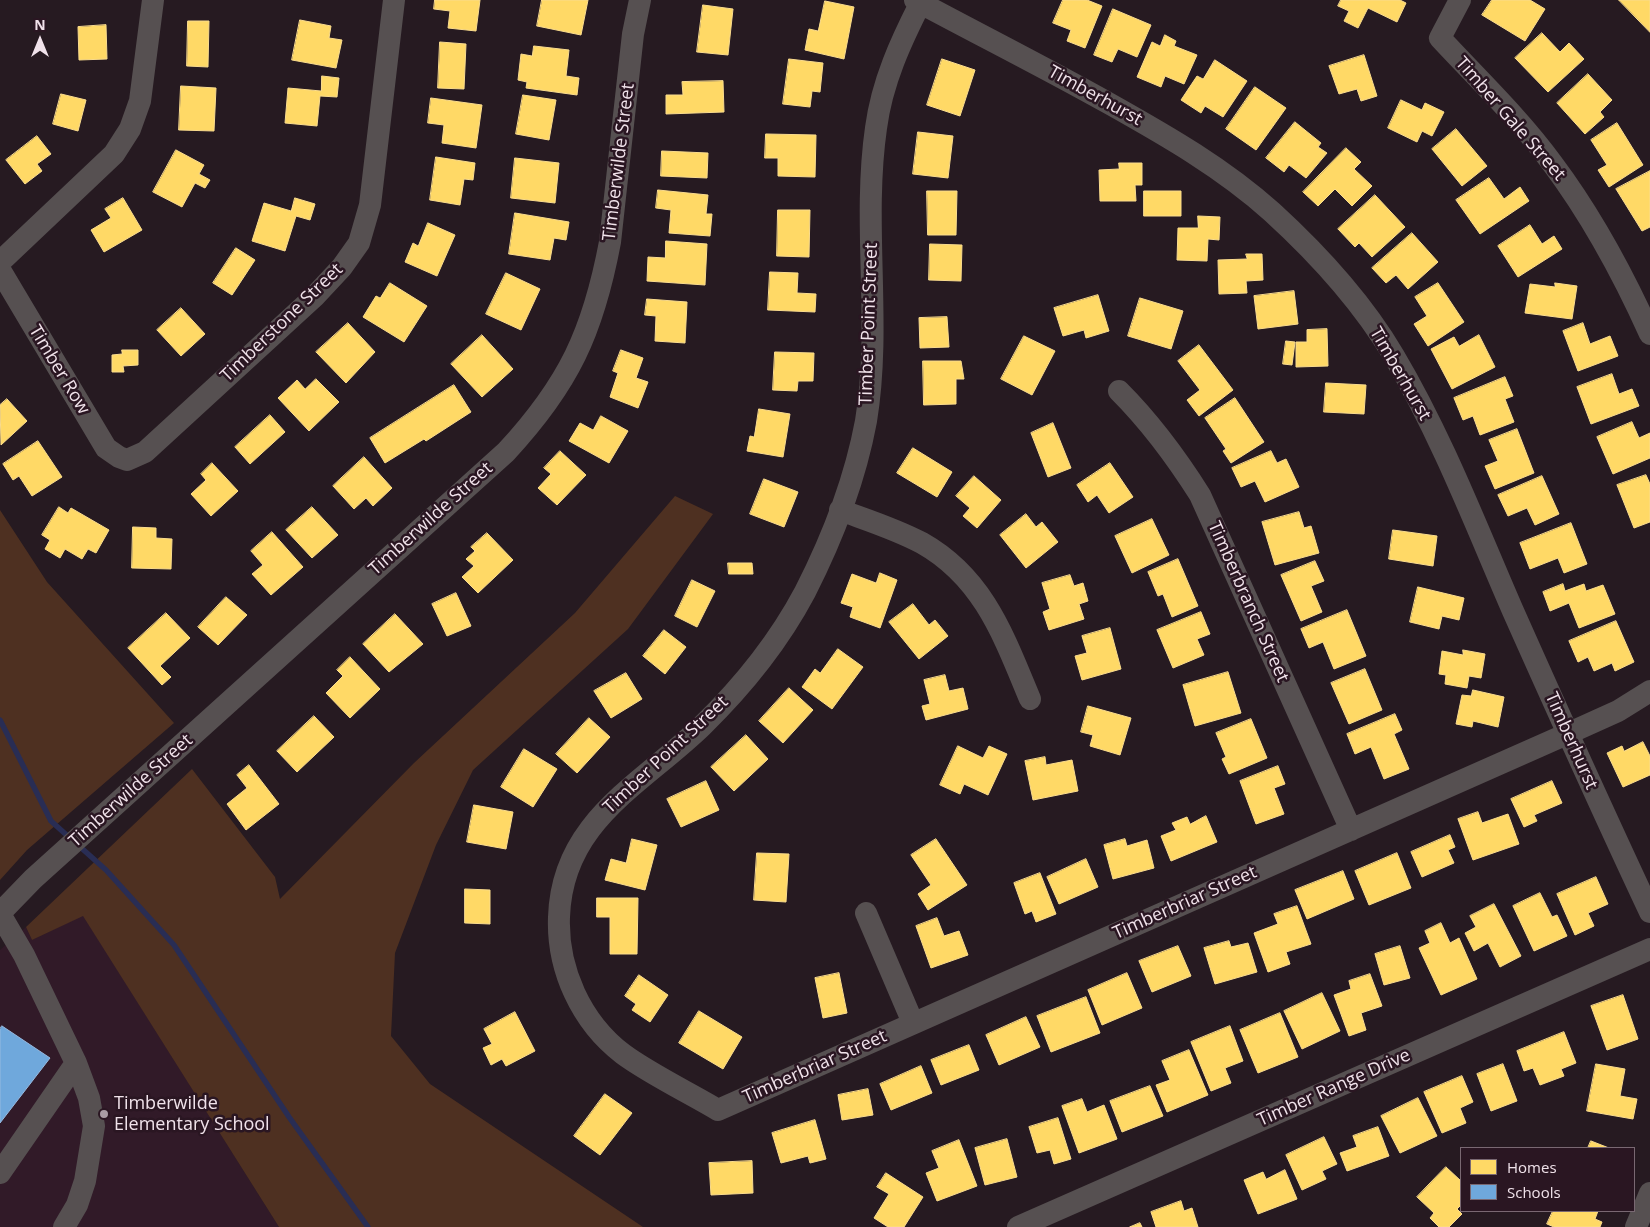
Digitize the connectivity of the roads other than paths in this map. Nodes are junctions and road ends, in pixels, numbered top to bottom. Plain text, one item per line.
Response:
1 (153, 0) edge
2 (394, 0) edge
3 (640, 0) edge
4 (1460, 0) edge
5 (919, 1) edge
6 (0, 262) edge
7 (0, 270) edge
8 (1650, 334) edge
9 (1119, 391) dead end
10 (127, 460) joint
11 (840, 510) junction
12 (1650, 691) edge
13 (1030, 699) dead end
14 (1567, 734) junction
15 (1351, 830) junction
16 (1650, 912) edge
17 (0, 913) edge
18 (866, 913) dead end
19 (1650, 949) edge
20 (913, 1023) junction
21 (76, 1063) junction
22 (718, 1110) joint
23 (0, 1173) edge
24 (1650, 1193) edge
25 (64, 1227) edge
26 (1018, 1227) edge
27 (1636, 1227) edge

1 - 6 street
2 - 10 street, Timberstone Street
3 - 17 street, Timberwilde Street
4 - 8 street, Timber Gale Street
5 - 11 street, Timber Point Street
5 - 14 street, Timberhurst
7 - 10 street, Timber Row
9 - 15 street, Timberbranch Street
11 - 13 street
11 - 22 street, Timber Point Street
12 - 14 street, Timberbriar Street
14 - 15 street, Timberbriar Street
14 - 16 street, Timberhurst
15 - 20 street, Timberbriar Street
17 - 21 street
18 - 20 street
19 - 26 street, Timber Range Drive
20 - 22 street, Timberbriar Street
21 - 23 street
21 - 25 street
24 - 27 street

